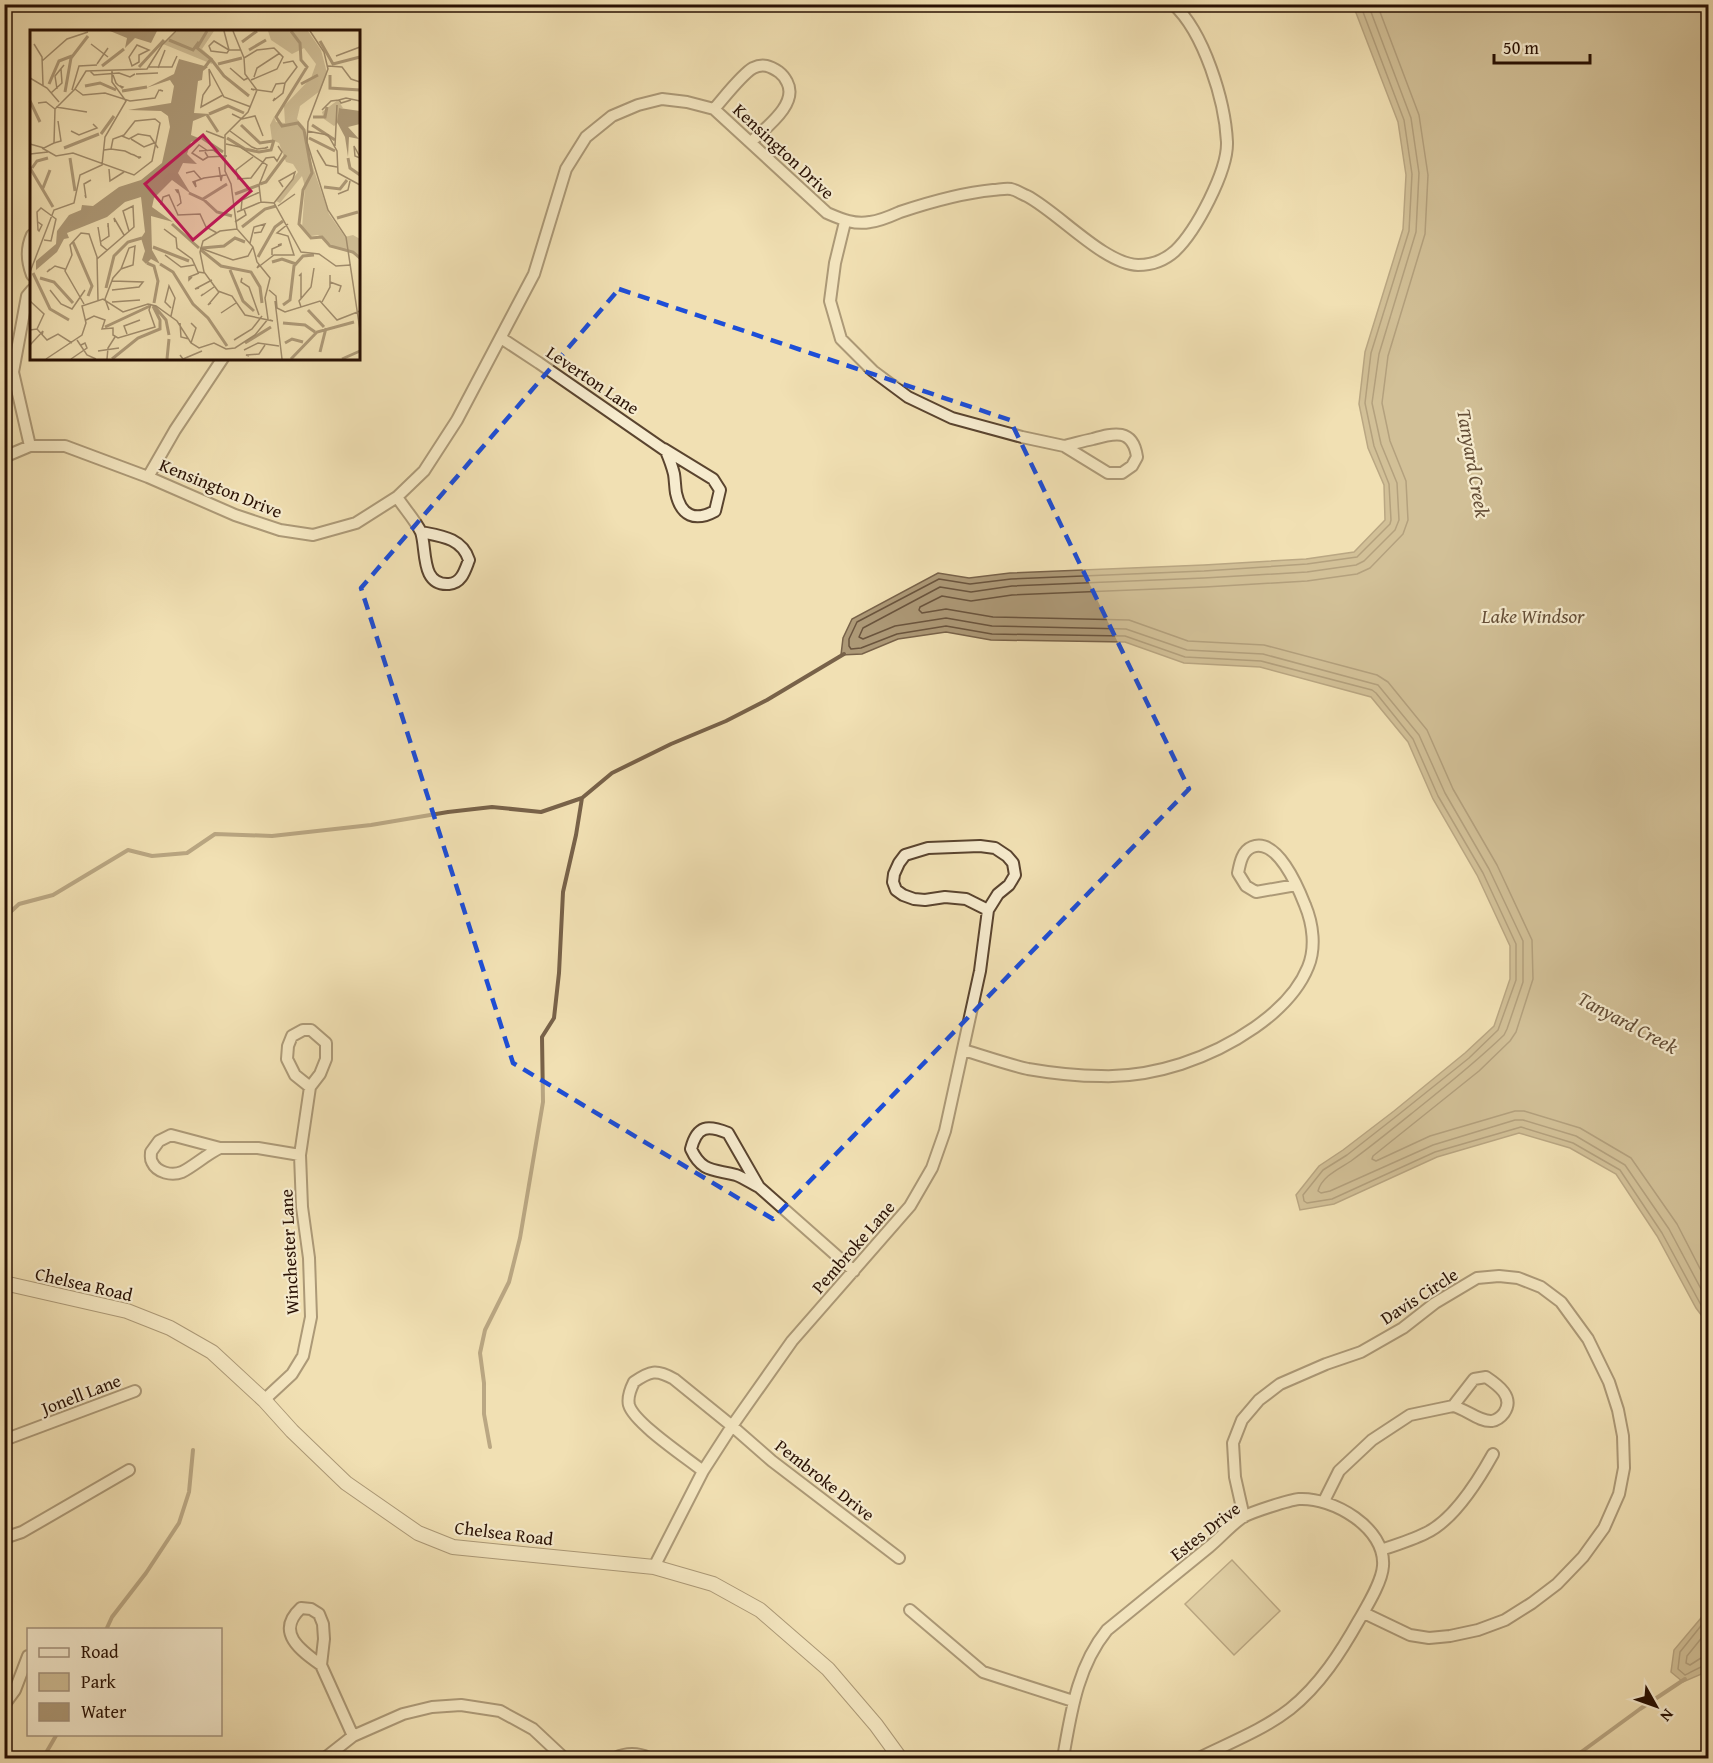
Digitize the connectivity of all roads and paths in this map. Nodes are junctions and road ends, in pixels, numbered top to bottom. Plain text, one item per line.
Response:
1 (1173, 4) edge
2 (714, 109) junction
3 (751, 142) junction
4 (845, 222) junction
5 (30, 238) edge
6 (30, 268) edge
7 (30, 292) edge
8 (501, 338) junction
9 (222, 360) edge
10 (30, 446) junction
11 (1064, 446) junction
12 (664, 449) junction
13 (4, 457) edge
14 (148, 477) junction
15 (397, 497) junction
16 (421, 532) junction
17 (1296, 885) junction
18 (988, 910) junction
19 (963, 1050) junction
20 (310, 1087) junction
21 (220, 1148) junction
22 (300, 1155) junction
23 (759, 1187) junction
24 (854, 1271) junction
25 (4, 1283) edge
26 (135, 1391) dead end
27 (264, 1400) junction
28 (1453, 1406) junction
29 (732, 1425) junction
30 (4, 1440) edge
31 (1493, 1454) dead end
32 (129, 1470) dead end
33 (703, 1471) junction
34 (1324, 1501) junction
35 (1244, 1517) junction
36 (4, 1538) edge
37 (1381, 1550) junction
38 (899, 1558) dead end
39 (654, 1567) junction
40 (910, 1610) dead end
41 (1364, 1613) junction
42 (27, 1659) edge
43 (321, 1665) junction
44 (1073, 1701) junction
45 (4, 1705) edge
46 (353, 1736) junction
47 (325, 1758) edge
48 (564, 1758) edge
49 (615, 1758) edge
50 (649, 1758) edge
51 (900, 1758) edge
52 (1063, 1758) edge
53 (1199, 1758) edge

1 - 4 street
2 - 3 street, Kensington Drive
2 - 3 street
2 - 8 street, Kensington Drive
3 - 4 street, Kensington Drive
4 - 11 street
5 - 6 street
7 - 10 street
8 - 12 street, Leverton Lane
8 - 15 street, Kensington Drive
9 - 14 street
10 - 13 street, Kensington Drive
10 - 14 street, Kensington Drive
11 - 11 street
12 - 12 street, Leverton Lane
14 - 15 street, Kensington Drive
15 - 16 street
16 - 16 street
17 - 17 street
17 - 19 street
18 - 18 street
18 - 19 street, Pembroke Lane
19 - 24 street, Pembroke Lane
20 - 20 street, Winchester Lane
20 - 22 street, Winchester Lane
21 - 21 street
21 - 22 street
22 - 27 street, Winchester Lane
23 - 23 street
23 - 24 street
24 - 29 street, Pembroke Lane
25 - 27 street, Chelsea Road
26 - 30 street, Jonell Lane
27 - 39 street, Chelsea Road
28 - 28 street
28 - 34 street
29 - 33 street, Pembroke Lane
29 - 33 street, Pembroke Drive
29 - 38 street, Pembroke Drive
31 - 37 street
32 - 36 street
33 - 39 street, Pembroke Lane
34 - 35 street, Estes Drive
34 - 37 street, Estes Drive
35 - 41 street, Davis Circle
35 - 44 street, Estes Drive
37 - 41 street
39 - 51 street, Chelsea Road
40 - 44 street
41 - 53 street
42 - 45 street
43 - 43 street
43 - 46 street
44 - 52 street, Estes Drive
46 - 47 street
46 - 48 street
49 - 50 street

